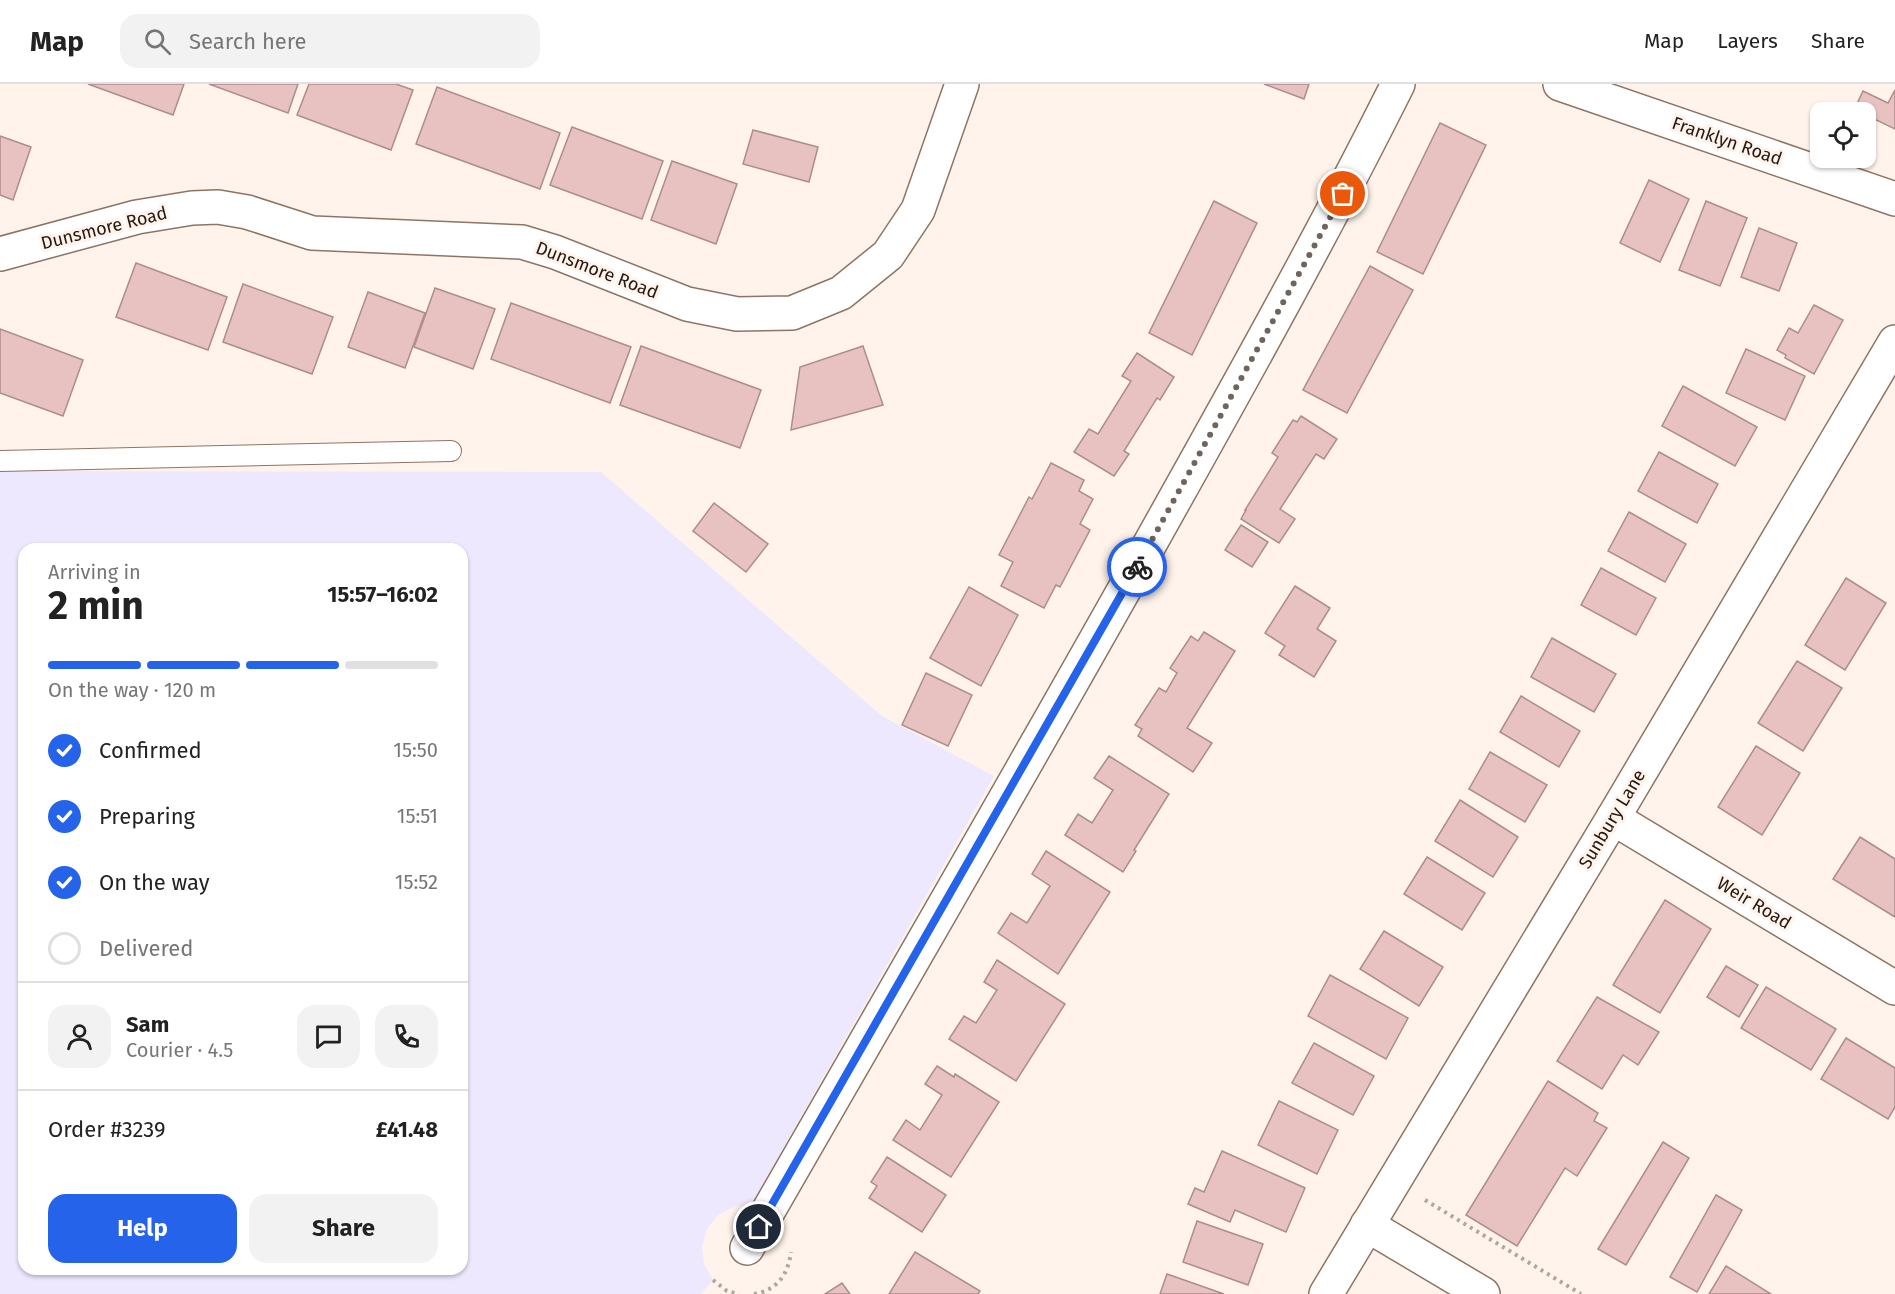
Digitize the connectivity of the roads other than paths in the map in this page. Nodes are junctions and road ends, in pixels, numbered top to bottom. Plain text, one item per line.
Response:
1 (962, 84) edge
2 (1398, 84) edge
3 (1560, 84) edge
4 (1895, 199) edge
5 (0, 254) edge
6 (1895, 342) edge
7 (451, 451) dead end
8 (0, 461) edge
9 (1613, 818) junction
10 (1895, 988) edge
11 (1367, 1225) junction
12 (747, 1248) dead end
13 (1326, 1294) edge
14 (1483, 1294) edge

1 - 5 street, Dunsmore Road
2 - 12 street
3 - 4 street, Franklyn Road
6 - 9 street, Sunbury Lane
7 - 8 lane
9 - 10 street, Weir Road
9 - 11 street, Sunbury Lane
11 - 13 street, Sunbury Lane
11 - 14 street

